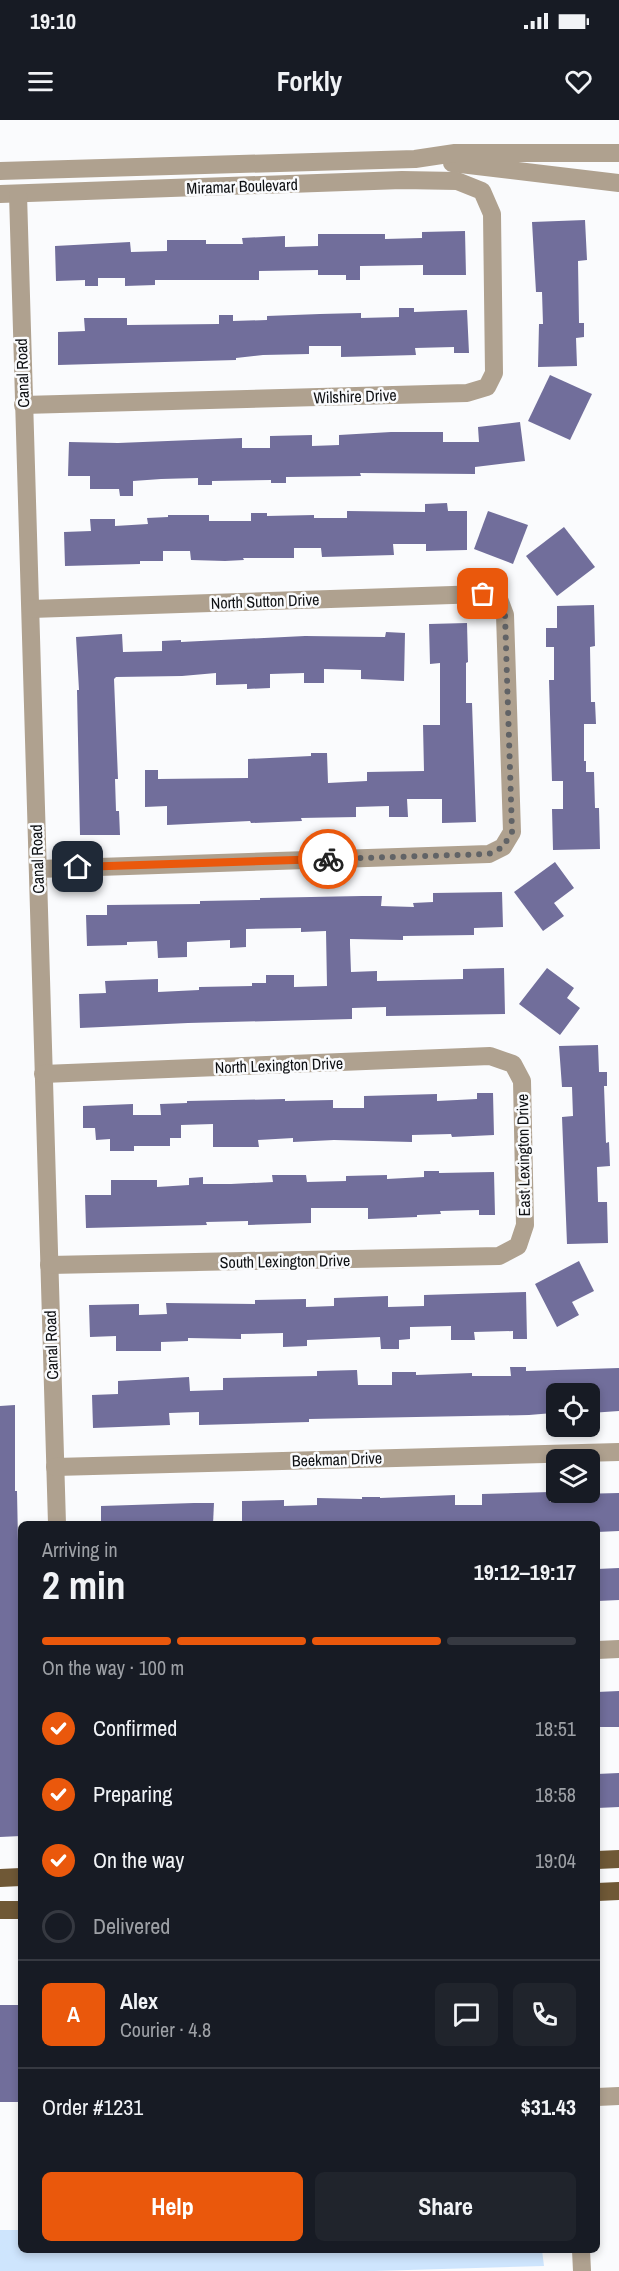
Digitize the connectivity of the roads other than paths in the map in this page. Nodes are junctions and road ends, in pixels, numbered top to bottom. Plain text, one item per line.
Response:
1 (619, 153) edge
2 (415, 159) junction
3 (0, 171) edge
4 (619, 183) edge
5 (482, 191) joint
6 (9, 194) edge
7 (23, 405) junction
8 (31, 609) junction
9 (38, 868) junction
10 (513, 1064) joint
11 (44, 1074) junction
12 (518, 1246) joint
13 (49, 1265) junction
14 (619, 1452) edge
15 (54, 1467) junction
16 (57, 1521) edge
17 (619, 1649) edge
18 (600, 1650) edge
19 (619, 1859) edge
20 (600, 1860) edge
21 (18, 1877) edge
22 (0, 1878) edge
23 (600, 1892) edge
24 (619, 1892) edge
25 (0, 1910) edge
26 (18, 1910) edge
27 (619, 2096) edge
28 (600, 2097) edge
29 (581, 2253) edge
30 (582, 2271) edge

1 - 2 street, Miramar Boulevard
2 - 3 street, Miramar Boulevard
2 - 4 street, Miramar Boulevard
5 - 6 street, Miramar Boulevard
5 - 7 street, Wilshire Drive
6 - 7 street, Canal Road
7 - 8 street, Canal Road
8 - 9 street, Canal Road
8 - 9 street, North Sutton Drive
9 - 11 street, Canal Road
10 - 11 street, North Lexington Drive
10 - 12 street, East Lexington Drive
11 - 13 street, Canal Road
12 - 13 street, South Lexington Drive
13 - 15 street, Canal Road
14 - 15 street, Beekman Drive
15 - 16 street, Canal Road
17 - 18 street
19 - 20 main road
21 - 22 main road
23 - 24 main road
25 - 26 main road
27 - 28 street
29 - 30 street

